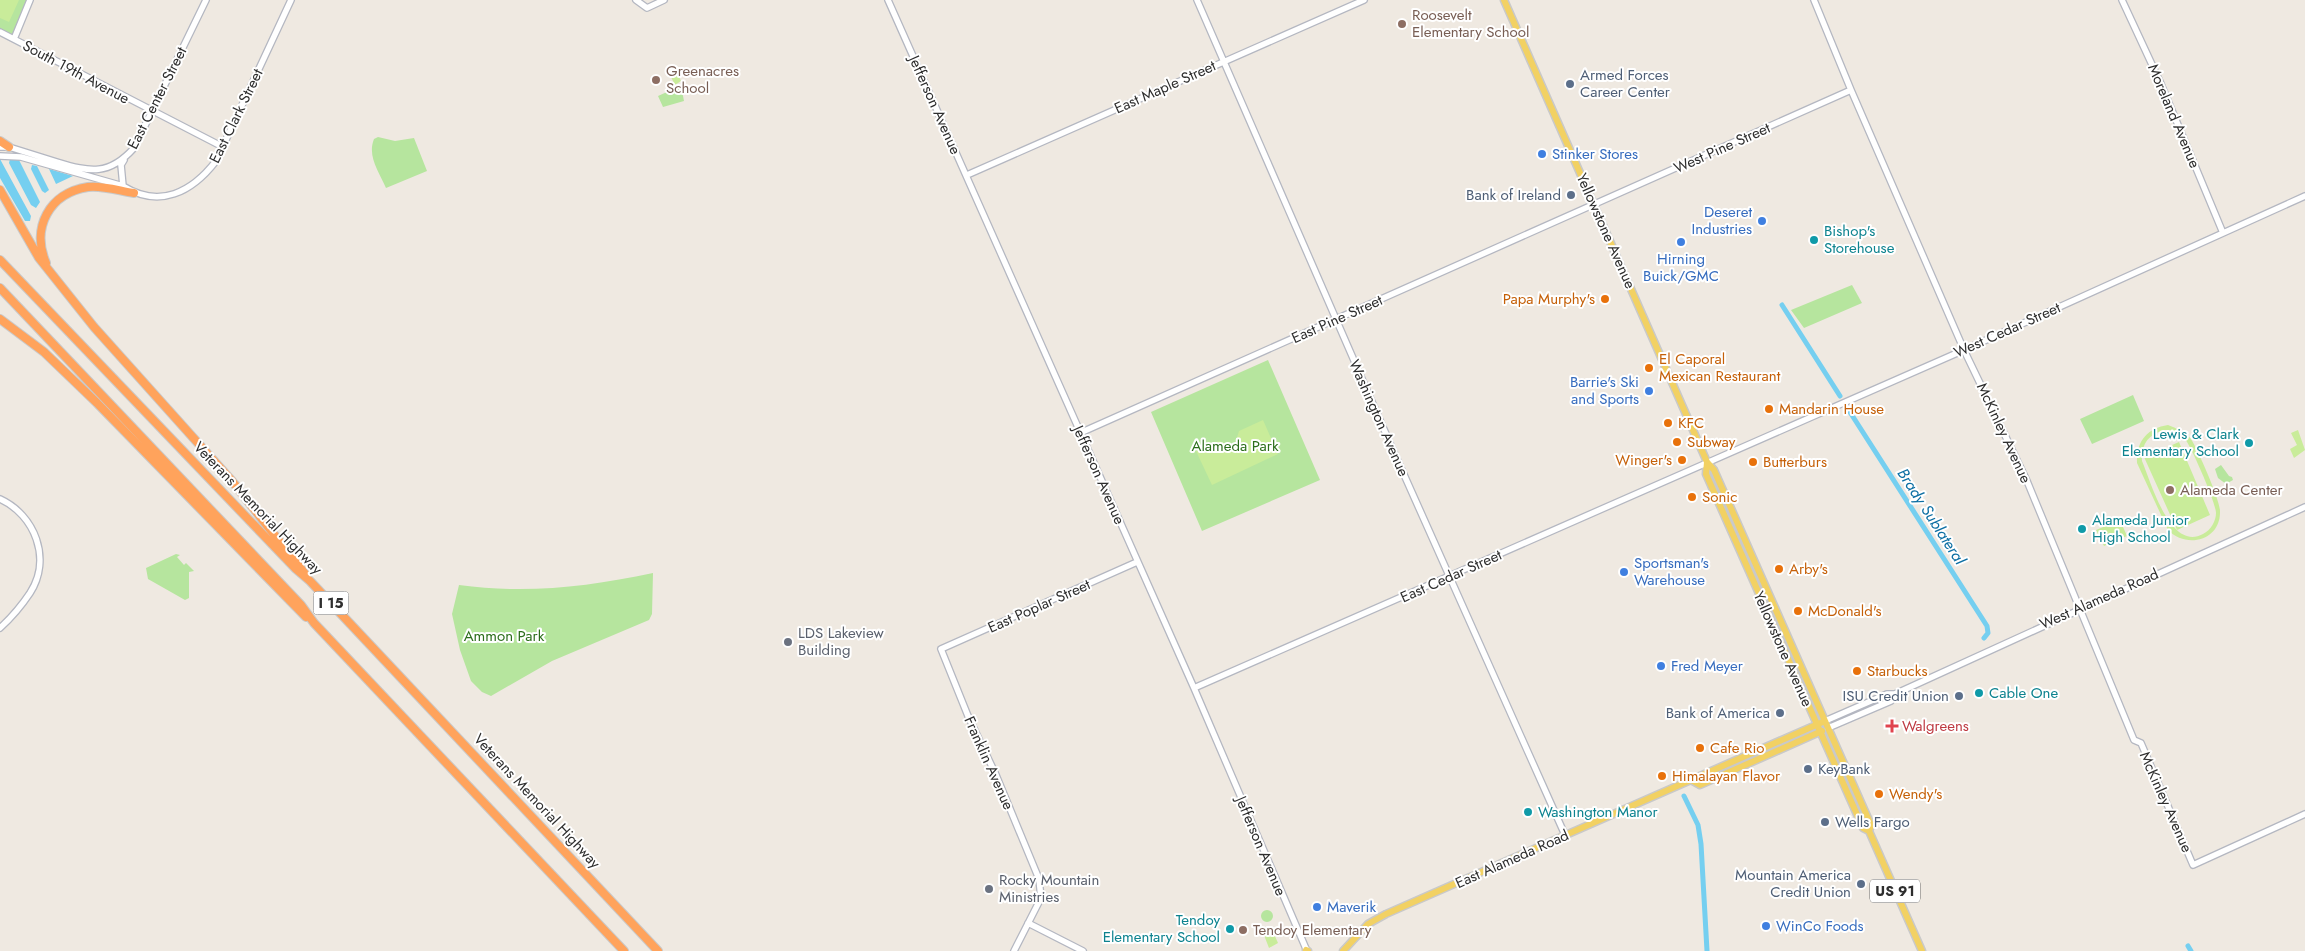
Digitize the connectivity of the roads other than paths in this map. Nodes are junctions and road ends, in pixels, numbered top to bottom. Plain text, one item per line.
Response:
1 (30, 0) edge
2 (206, 0) edge
3 (291, 0) edge
4 (636, 0) edge
5 (664, 0) edge
6 (888, 0) edge
7 (1197, 0) edge
8 (1364, 0) edge
9 (1504, 0) edge
10 (1814, 0) edge
11 (2122, 0) edge
12 (0, 32) edge
13 (14, 39) junction
14 (1224, 60) junction
15 (1851, 90) junction
16 (152, 113) junction
17 (0, 141) edge
18 (0, 147) edge
19 (9, 147) junction
20 (223, 147) junction
21 (0, 156) edge
22 (125, 158) junction
23 (967, 175) junction
24 (123, 186) junction
25 (0, 190) edge
26 (134, 193) junction
27 (2305, 196) edge
28 (1594, 205) junction
29 (2223, 233) junction
30 (0, 260) edge
31 (50, 272) junction
32 (0, 288) edge
33 (0, 319) edge
34 (1336, 320) junction
35 (1964, 350) junction
36 (1080, 433) junction
37 (1707, 462) junction
38 (0, 499) edge
39 (2305, 507) edge
40 (1137, 562) junction
41 (1450, 576) junction
42 (310, 581) junction
43 (2078, 609) junction
44 (314, 624) junction
45 (0, 628) edge
46 (941, 649) joint
47 (1194, 688) junction
48 (1895, 694) junction
49 (1825, 721) junction
50 (1816, 725) junction
51 (1828, 728) junction
52 (1820, 732) junction
53 (1691, 780) junction
54 (2305, 814) edge
55 (1869, 831) junction
56 (1565, 835) junction
57 (1028, 923) junction
58 (624, 951) edge
59 (658, 951) edge
60 (1014, 951) edge
61 (1083, 951) edge
62 (1306, 951) edge
63 (1342, 951) edge
64 (1922, 951) edge

1 - 13 street
2 - 16 street, East Center Street
3 - 20 street, East Clark Street
4 - 5 street
6 - 23 street, Jefferson Avenue
7 - 14 street, Washington Avenue
8 - 14 street, East Maple Street
9 - 28 main road, Yellowstone Avenue
10 - 15 street, McKinley Avenue
11 - 29 street, Moreland Avenue
12 - 13 street, South 19th Avenue
13 - 16 street, South 19th Avenue
14 - 23 street, East Maple Street
14 - 34 street, Washington Avenue
15 - 28 street, West Pine Street
15 - 35 street, McKinley Avenue
16 - 20 street, South 19th Avenue
16 - 22 street, East Center Street
17 - 19 highway
18 - 19 street, East Center Street
19 - 22 street, East Center Street
20 - 26 street, East Clark Street
21 - 24 street
22 - 24 street
23 - 36 street, Jefferson Avenue
24 - 26 street, East Clark Street
25 - 31 highway
26 - 31 highway
27 - 29 street, West Cedar Street
28 - 34 street, East Pine Street
28 - 37 main road, Yellowstone Avenue
29 - 35 street, West Cedar Street
30 - 42 highway, Veterans Memorial Highway / I 15
31 - 42 highway
32 - 44 highway, I 15
33 - 44 highway
34 - 36 street, East Pine Street
34 - 41 street, Washington Avenue
35 - 37 street, West Cedar Street
35 - 43 street, McKinley Avenue
36 - 40 street, Jefferson Avenue
37 - 41 street, East Cedar Street
37 - 49 main road, Yellowstone Avenue
37 - 50 main road, Yellowstone Avenue
38 - 45 street
39 - 43 street, West Alameda Road
40 - 46 street, East Poplar Street
40 - 47 street, Jefferson Avenue
41 - 47 street, East Cedar Street
41 - 56 street, Washington Avenue
42 - 59 highway, Veterans Memorial Highway / I 15
43 - 48 street, West Alameda Road
43 - 54 street, McKinley Avenue
44 - 58 highway, I 15
46 - 57 street, Franklin Avenue
47 - 62 street, Jefferson Avenue
48 - 49 street, West Alameda Road
48 - 51 street, West Alameda Road
49 - 50 main road, West Alameda Road
49 - 51 main road, Yellowstone Avenue
50 - 52 main road, Yellowstone Avenue / US 91
50 - 53 main road, East Alameda Road
51 - 52 main road, East Alameda Road
51 - 55 main road, Yellowstone Avenue / US 91
52 - 53 main road, East Alameda Road
52 - 55 main road, Yellowstone Avenue / US 91
53 - 56 main road, East Alameda Road
55 - 64 main road, Yellowstone Avenue / US 91
56 - 63 main road, East Alameda Road
57 - 60 street
57 - 61 street

